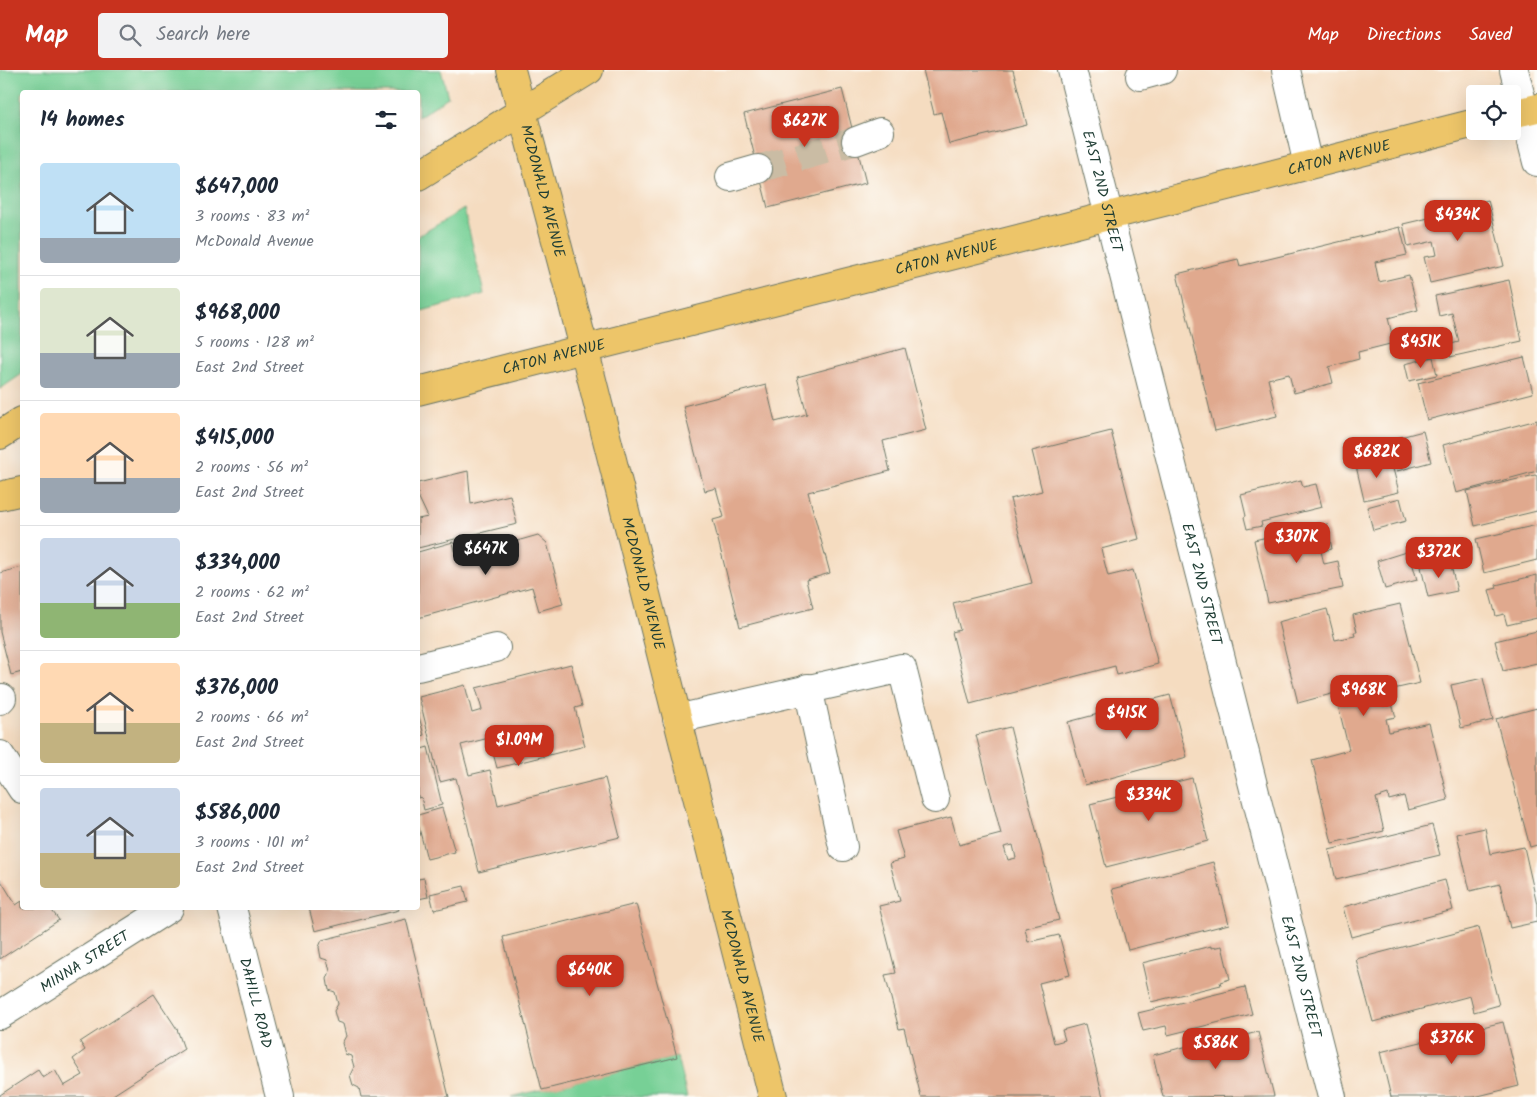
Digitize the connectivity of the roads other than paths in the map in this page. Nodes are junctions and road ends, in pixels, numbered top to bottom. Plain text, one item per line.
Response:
1 (511, 70) edge
2 (589, 70) edge
3 (1072, 70) edge
4 (1286, 70) edge
5 (1514, 70) edge
6 (521, 111) junction
7 (1524, 111) edge
8 (1466, 125) edge
9 (1537, 162) edge
10 (1308, 165) junction
11 (758, 169) tunnel mouth
12 (420, 175) edge
13 (730, 177) dead end
14 (1108, 216) junction
15 (584, 349) junction
16 (420, 390) edge
17 (20, 423) edge
18 (0, 435) edge
19 (20, 491) edge
20 (0, 496) edge
21 (496, 648) dead end
22 (420, 666) edge
23 (808, 688) junction
24 (677, 719) junction
25 (0, 755) edge
26 (20, 786) edge
27 (935, 799) dead end
28 (843, 847) dead end
29 (166, 910) edge
30 (233, 910) edge
31 (0, 1015) edge
32 (280, 1097) edge
33 (773, 1097) edge
34 (1332, 1097) edge

1 - 6 main road, MCDONALD AVENUE
2 - 6 main road
3 - 14 street, EAST 2ND STREET
4 - 10 street
5 - 7 street
6 - 12 main road
6 - 15 main road, MCDONALD AVENUE
7 - 9 street
8 - 10 main road, CATON AVENUE
10 - 14 main road, CATON AVENUE
11 - 13 street
14 - 15 main road, CATON AVENUE
14 - 34 street, EAST 2ND STREET
15 - 16 main road, CATON AVENUE
15 - 24 main road, MCDONALD AVENUE
17 - 18 main road
19 - 20 main road
21 - 22 street
23 - 24 street
23 - 27 street
23 - 28 street
24 - 33 main road, MCDONALD AVENUE
25 - 26 street
29 - 31 street, MINNA STREET
30 - 32 street, DAHILL ROAD

